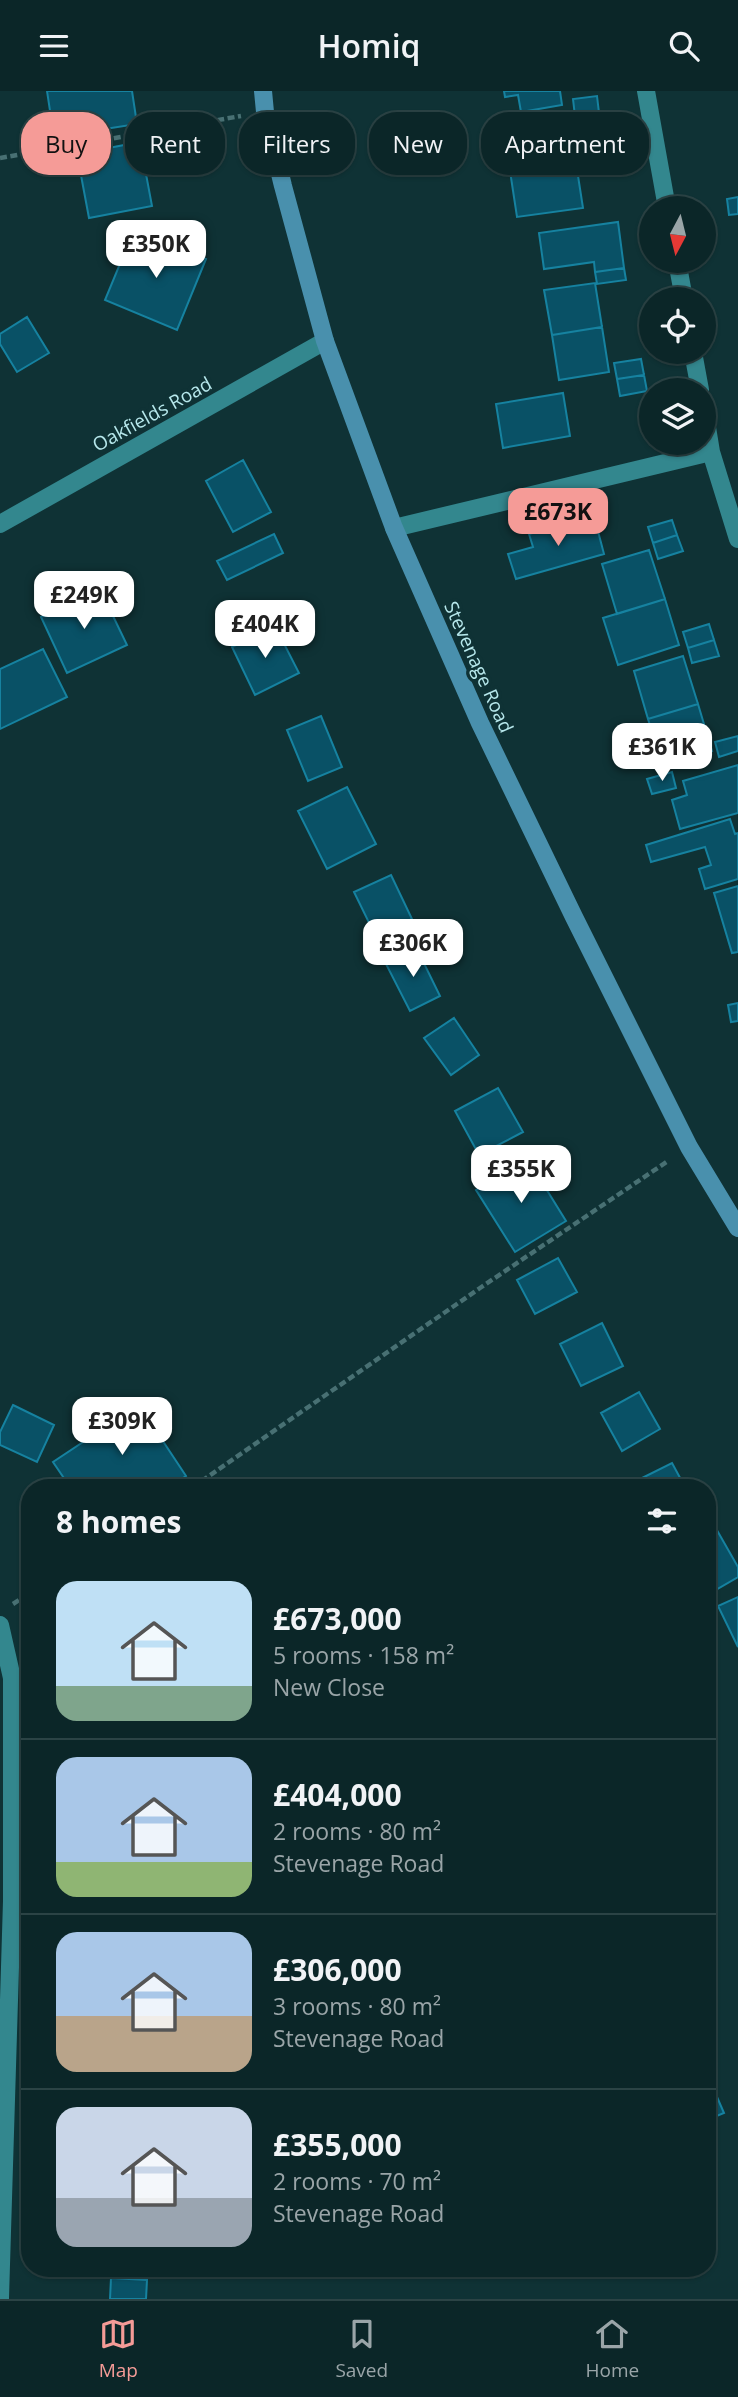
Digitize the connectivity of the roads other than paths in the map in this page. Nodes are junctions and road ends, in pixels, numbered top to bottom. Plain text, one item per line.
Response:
1 (264, 91) edge
2 (646, 91) edge
3 (665, 196) edge
4 (325, 341) junction
5 (698, 455) edge
6 (712, 455) edge
7 (0, 524) edge
8 (394, 528) junction
9 (738, 540) edge
10 (738, 1228) edge
11 (0, 1625) edge
12 (21, 1901) edge
13 (0, 2298) edge

1 - 4 main road, Stevenage Road
2 - 3 street
4 - 7 street, Oakfields Road
4 - 8 main road, Stevenage Road
5 - 8 street
6 - 9 street
8 - 10 main road, Stevenage Road
11 - 12 street
12 - 13 street

